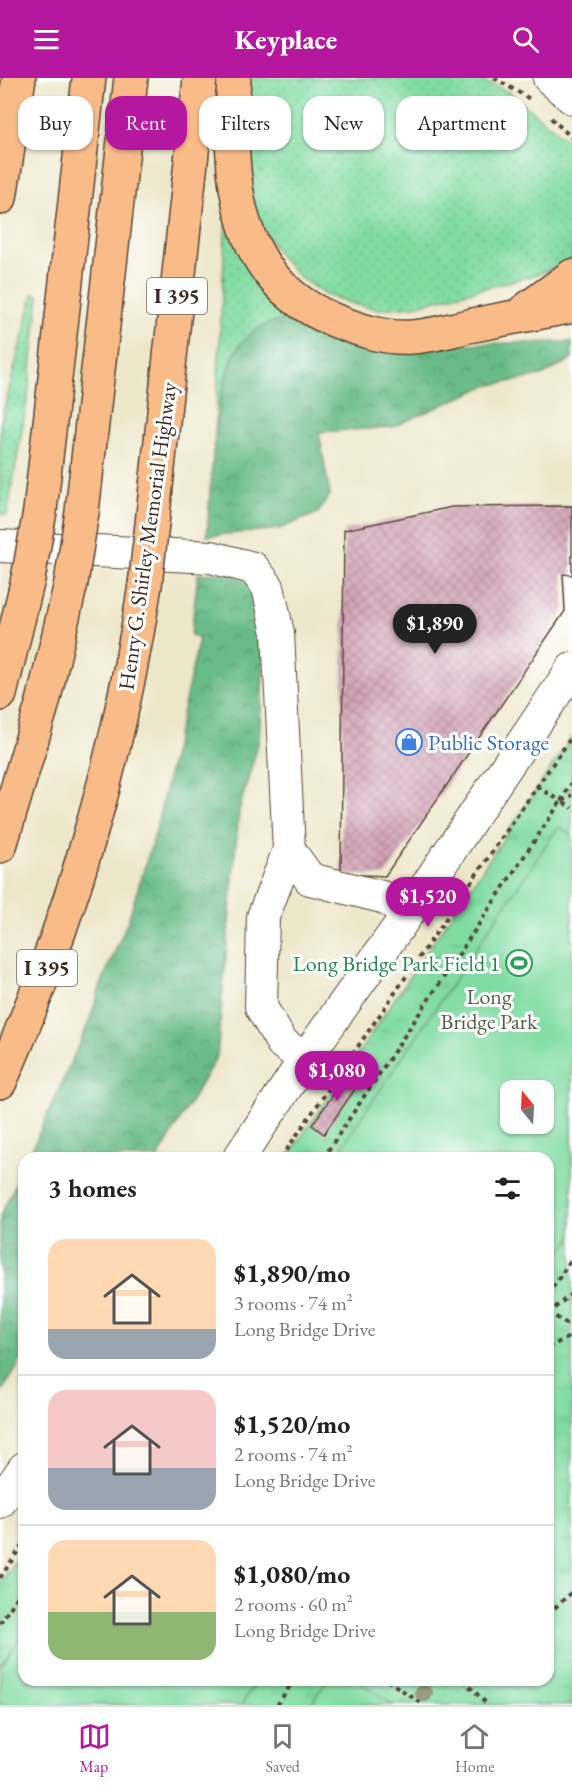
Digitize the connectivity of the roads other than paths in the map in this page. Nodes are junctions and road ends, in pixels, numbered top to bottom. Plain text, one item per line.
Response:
1 (19, 78) edge
2 (89, 78) edge
3 (131, 78) edge
4 (200, 78) edge
5 (234, 78) edge
6 (543, 92) edge
7 (572, 98) edge
8 (0, 198) edge
9 (572, 276) edge
10 (572, 306) edge
11 (516, 317) junction
12 (0, 546) edge
13 (572, 669) edge
14 (0, 694) edge
15 (0, 846) edge
16 (289, 850) junction
17 (409, 912) junction
18 (304, 1059) junction
19 (0, 1082) edge
20 (243, 1152) edge
21 (18, 1476) edge
22 (0, 1502) edge

1 - 8 highway
2 - 14 highway, bridge
3 - 15 highway, bridge
4 - 19 highway, Henry G. Shirley Memorial Highway / I 395, bridge
5 - 11 highway
6 - 7 street
9 - 11 highway
10 - 11 highway
12 - 16 street
13 - 17 street
16 - 17 street
16 - 18 street
17 - 18 street
18 - 20 street
21 - 22 street

